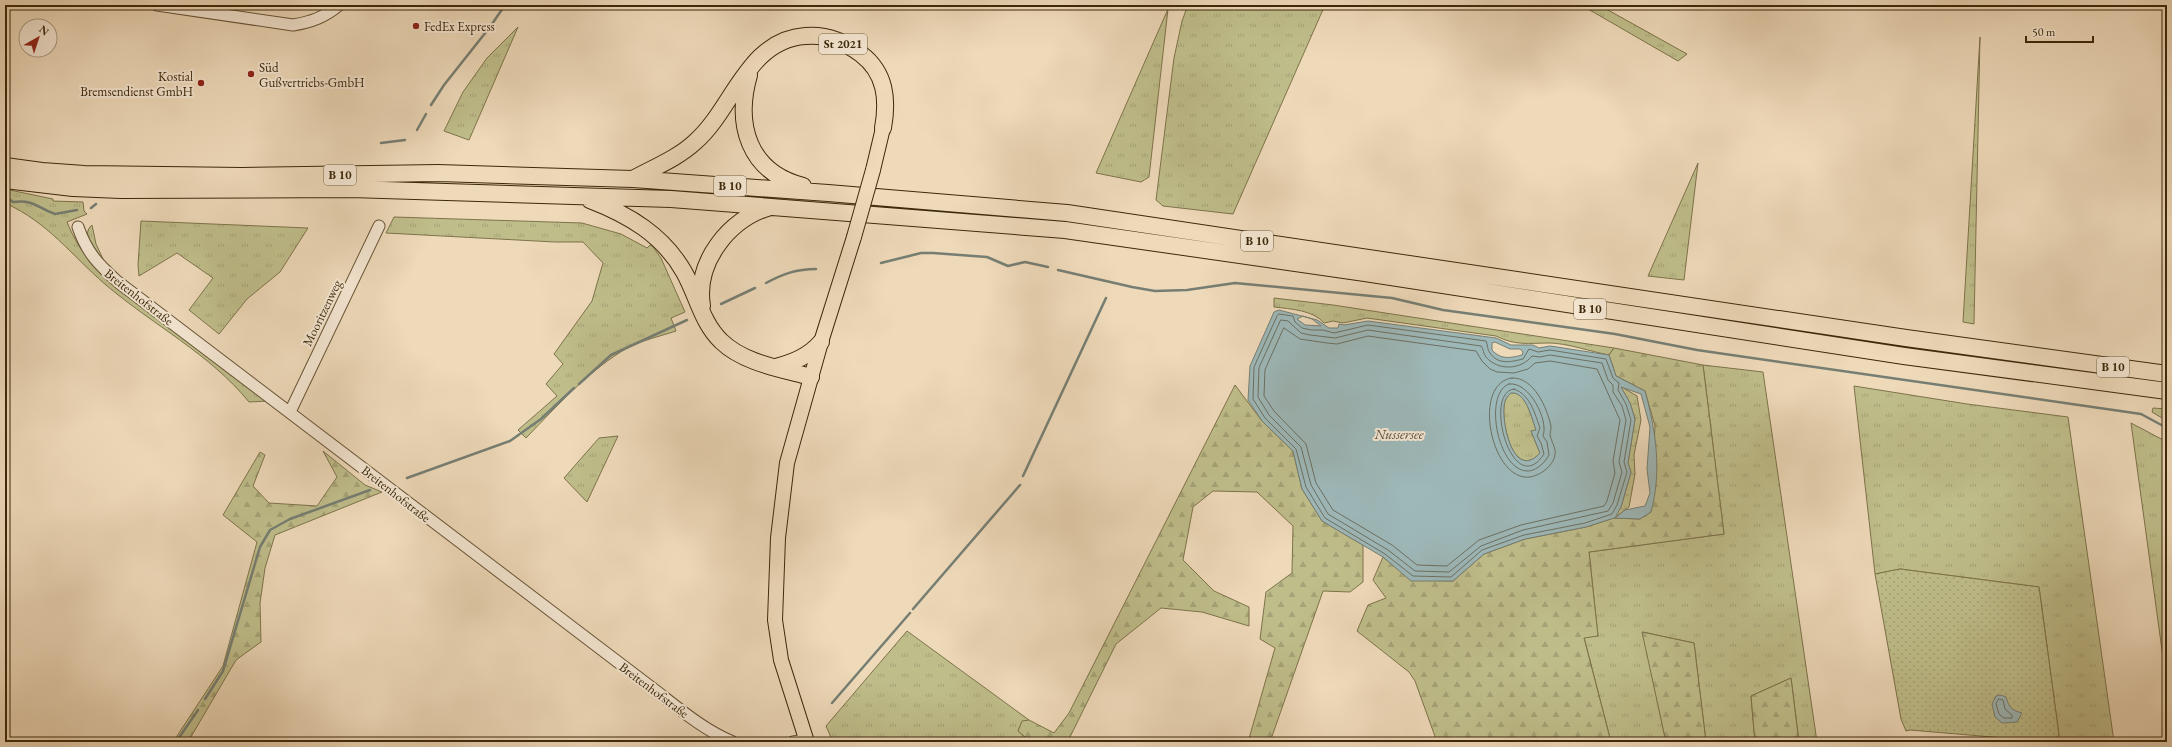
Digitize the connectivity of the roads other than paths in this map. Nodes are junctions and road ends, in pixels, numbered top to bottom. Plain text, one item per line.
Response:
1 (157, 5) edge
2 (339, 5) edge
3 (752, 66) junction
4 (883, 128) joint
5 (5, 166) edge
6 (633, 179) junction
7 (5, 180) edge
8 (828, 193) junction
9 (576, 195) junction
10 (773, 206) junction
11 (379, 226) dead end
12 (78, 227) dead end
13 (704, 316) junction
14 (821, 342) junction
15 (776, 367) junction
16 (2167, 374) edge
17 (811, 378) junction
18 (2167, 391) edge
19 (290, 412) junction
20 (802, 741) edge
21 (733, 742) edge

1 - 2 street
3 - 4 highway, St 2021
3 - 6 highway
3 - 8 highway
4 - 14 main road, St 2021, bridge
5 - 6 highway, B 10
6 - 8 highway, B 10
7 - 9 highway, B 10
8 - 16 highway, B 10
9 - 10 highway, B 10
9 - 13 highway
10 - 13 highway
10 - 18 highway, B 10
11 - 19 street, Mooritzenweg
12 - 19 street, Breitenhofstraße
13 - 15 highway
14 - 15 highway
14 - 17 main road, St 2021
15 - 17 highway
17 - 20 main road, St 2021
19 - 21 street, Breitenhofstraße

